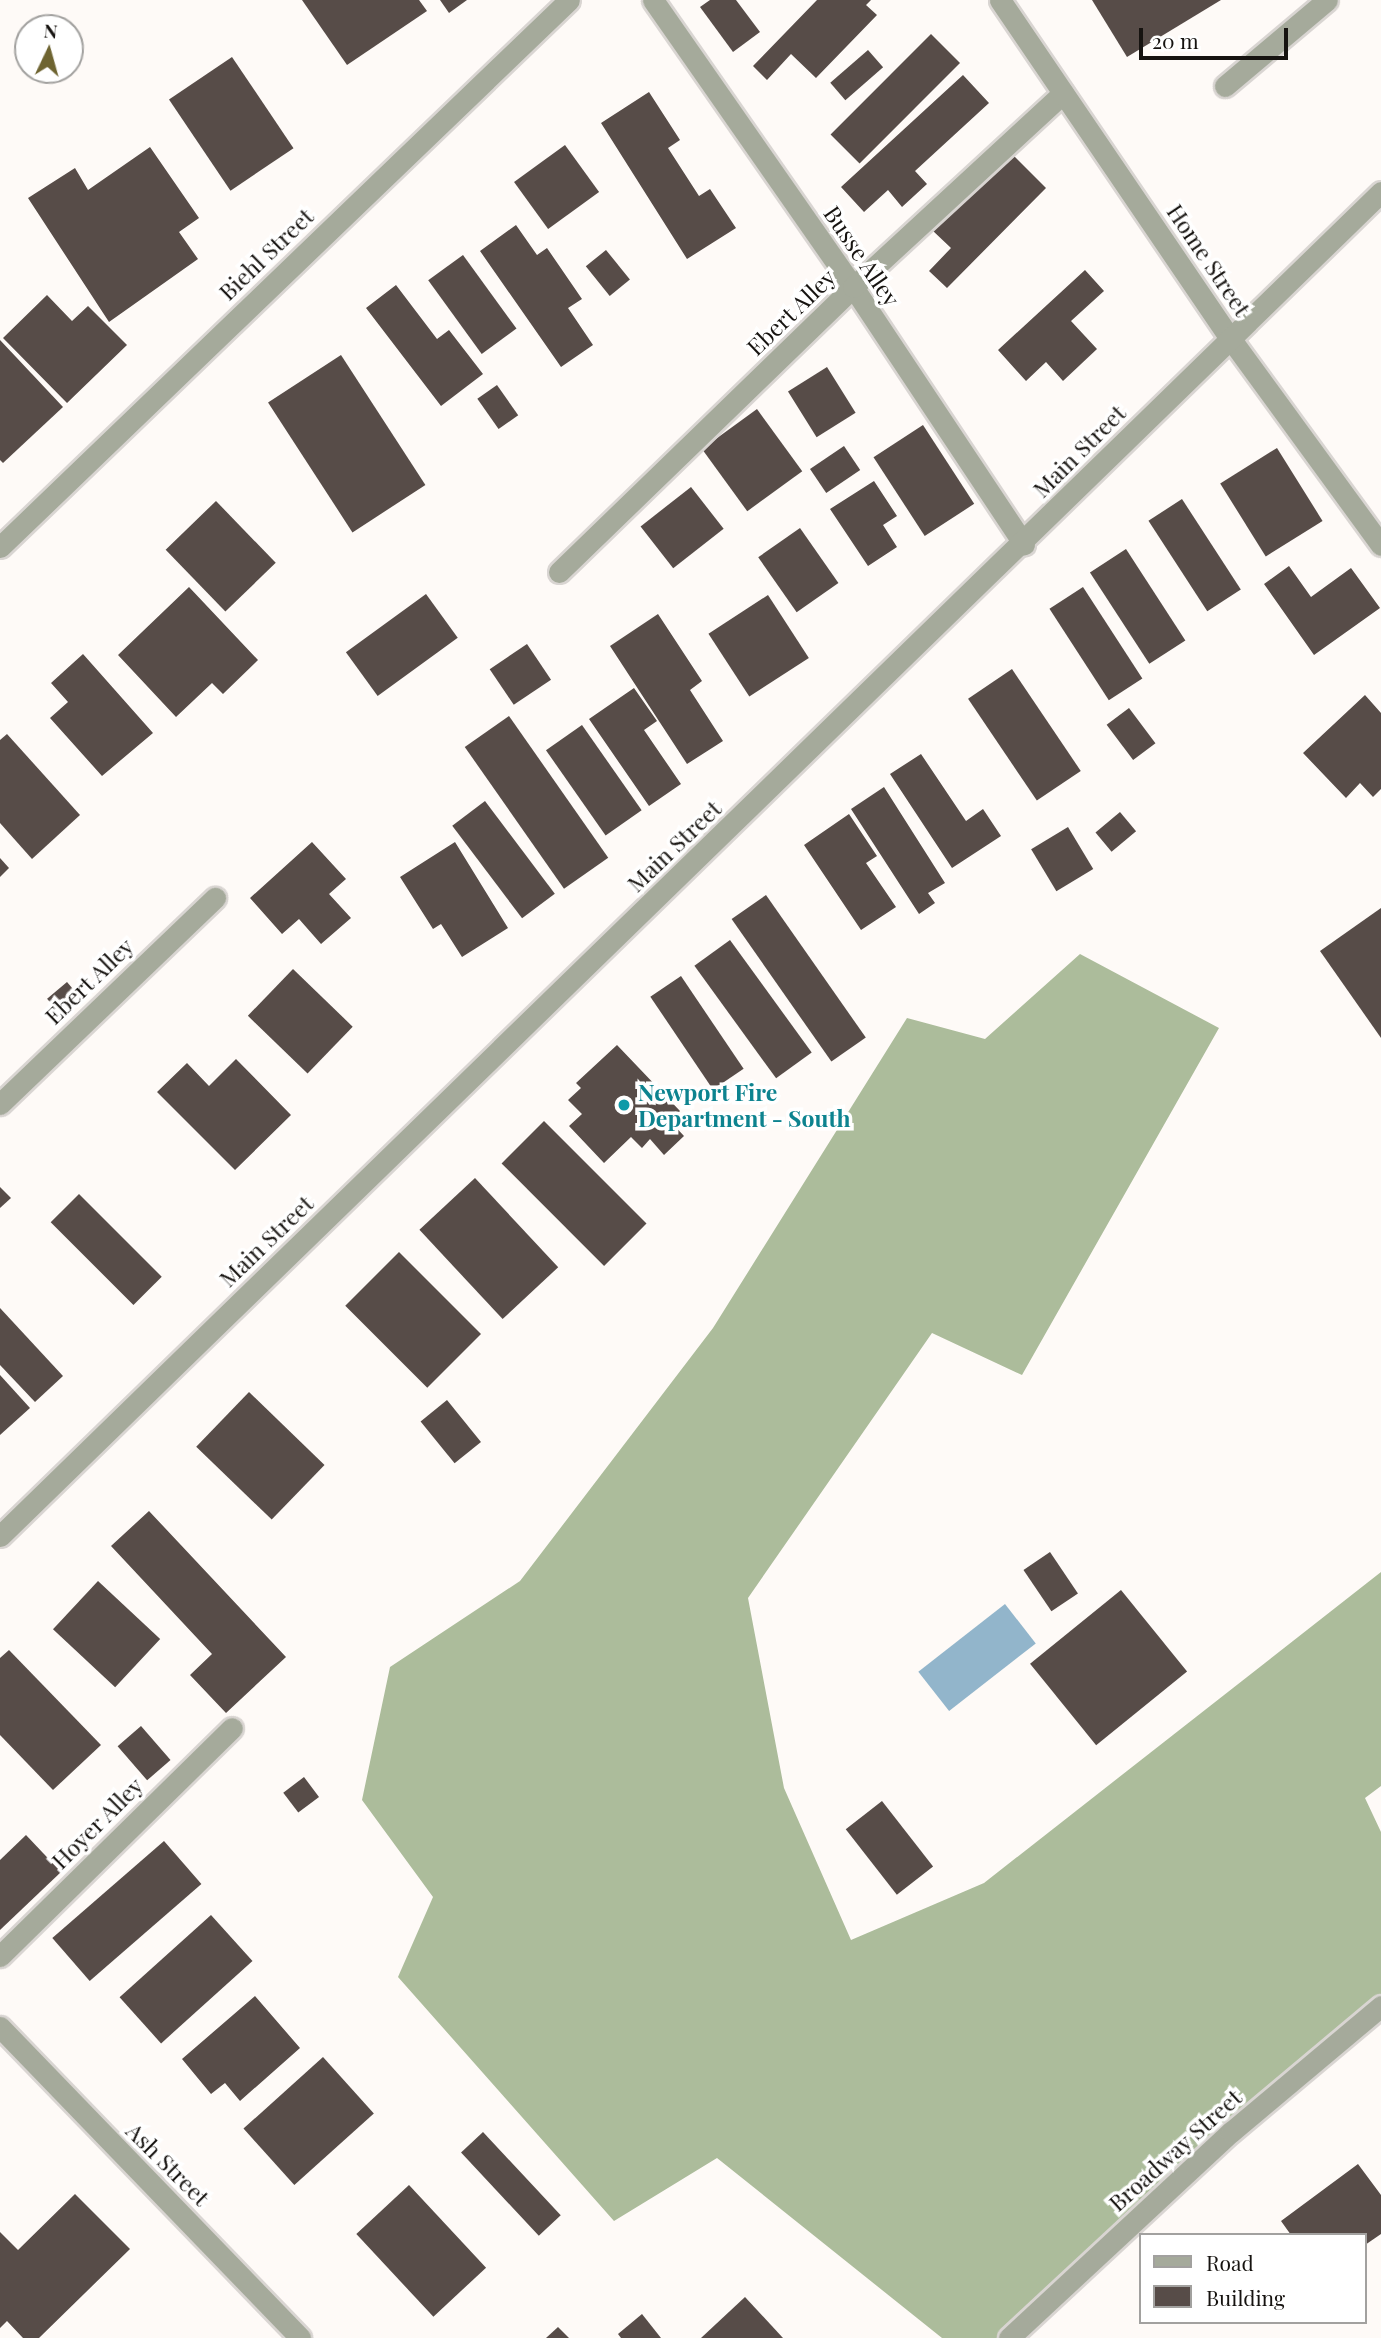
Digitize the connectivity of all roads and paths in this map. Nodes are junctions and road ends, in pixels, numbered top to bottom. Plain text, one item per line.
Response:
1 (569, 0) edge
2 (653, 0) edge
3 (1000, 0) edge
4 (1327, 0) edge
5 (1225, 86) dead end
6 (1063, 93) junction
7 (1381, 192) edge
8 (853, 287) junction
9 (1230, 338) junction
10 (1024, 544) junction
11 (1381, 545) edge
12 (0, 547) edge
13 (559, 572) dead end
14 (215, 898) dead end
15 (0, 1104) edge
16 (0, 1536) edge
17 (232, 1728) dead end
18 (0, 1956) edge
19 (1381, 2006) edge
20 (0, 2027) edge
21 (300, 2338) edge
22 (1009, 2338) edge

1 - 12 street, Biehl Street
2 - 8 street, Busse Alley
3 - 6 street, Home Street
4 - 5 street
6 - 8 street, Ebert Alley
6 - 9 street, Home Street
7 - 9 street, Main Street
8 - 10 street, Busse Alley
8 - 13 street, Ebert Alley
9 - 10 street, Main Street
9 - 11 street, Home Street
10 - 16 street, Main Street
14 - 15 street, Ebert Alley
17 - 18 street, Hoyer Alley
19 - 22 street, Broadway Street
20 - 21 street, Ash Street

